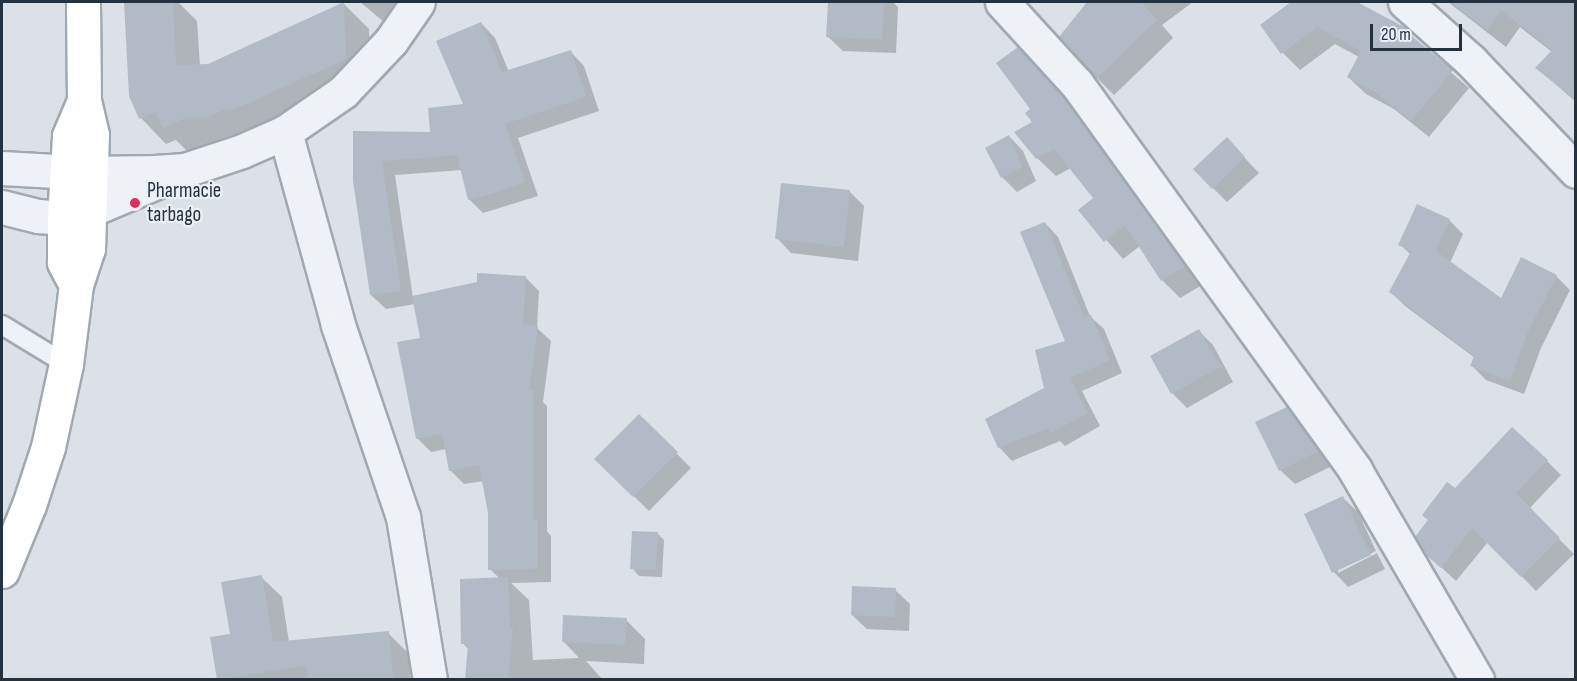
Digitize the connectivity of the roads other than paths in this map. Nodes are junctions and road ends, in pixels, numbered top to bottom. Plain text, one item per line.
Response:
1 (83, 2) edge
2 (418, 2) edge
3 (1002, 2) edge
4 (1405, 2) edge
5 (285, 132) junction
6 (2, 168) edge
7 (185, 170) junction
8 (1575, 171) edge
9 (79, 173) junction
10 (2, 207) edge
11 (76, 214) junction
12 (2, 325) edge
13 (66, 364) junction
14 (2, 571) edge
15 (430, 680) edge
16 (1477, 680) edge

1 - 9 main road
2 - 5 street
3 - 16 street
4 - 8 street
5 - 7 street
5 - 15 street
6 - 9 street
7 - 9 street
7 - 11 street
9 - 11 main road
10 - 11 street
11 - 13 main road
12 - 13 lane
13 - 14 main road

